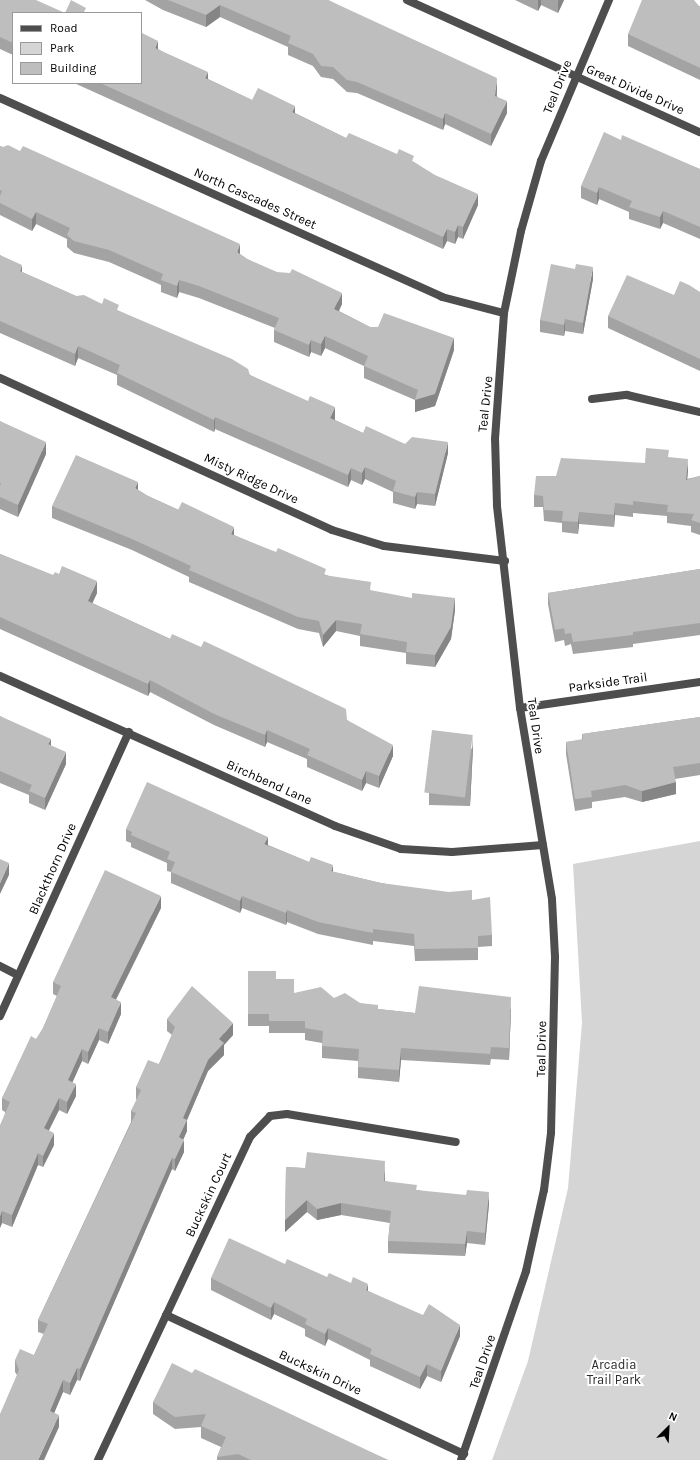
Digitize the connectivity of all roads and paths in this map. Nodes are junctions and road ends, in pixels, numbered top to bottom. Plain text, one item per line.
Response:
1 (407, 0) edge
2 (609, 0) edge
3 (575, 76) junction
4 (0, 98) edge
5 (700, 132) edge
6 (504, 313) junction
7 (0, 378) edge
8 (592, 399) dead end
9 (700, 412) edge
10 (505, 560) junction
11 (0, 676) edge
12 (700, 682) edge
13 (520, 708) junction
14 (129, 732) junction
15 (543, 845) junction
16 (0, 966) edge
17 (18, 975) junction
18 (0, 1016) edge
19 (456, 1142) dead end
20 (166, 1315) junction
21 (463, 1457) edge
22 (98, 1460) edge

1 - 3 street, Great Divide Drive
2 - 3 street, Teal Drive
3 - 5 street, Great Divide Drive
3 - 6 street, Teal Drive
4 - 6 street, North Cascades Street
6 - 10 street, Teal Drive
7 - 10 street, Misty Ridge Drive
8 - 9 street
10 - 13 street, Teal Drive
11 - 14 street, Birchbend Lane
12 - 13 street, Parkside Trail
13 - 15 street, Teal Drive
14 - 15 street, Birchbend Lane
14 - 17 street, Blackthorn Drive
15 - 21 street, Teal Drive
16 - 17 street
17 - 18 street, Blackthorn Drive
19 - 20 street, Buckskin Court
20 - 21 street, Buckskin Drive
20 - 22 street, Buckskin Court

